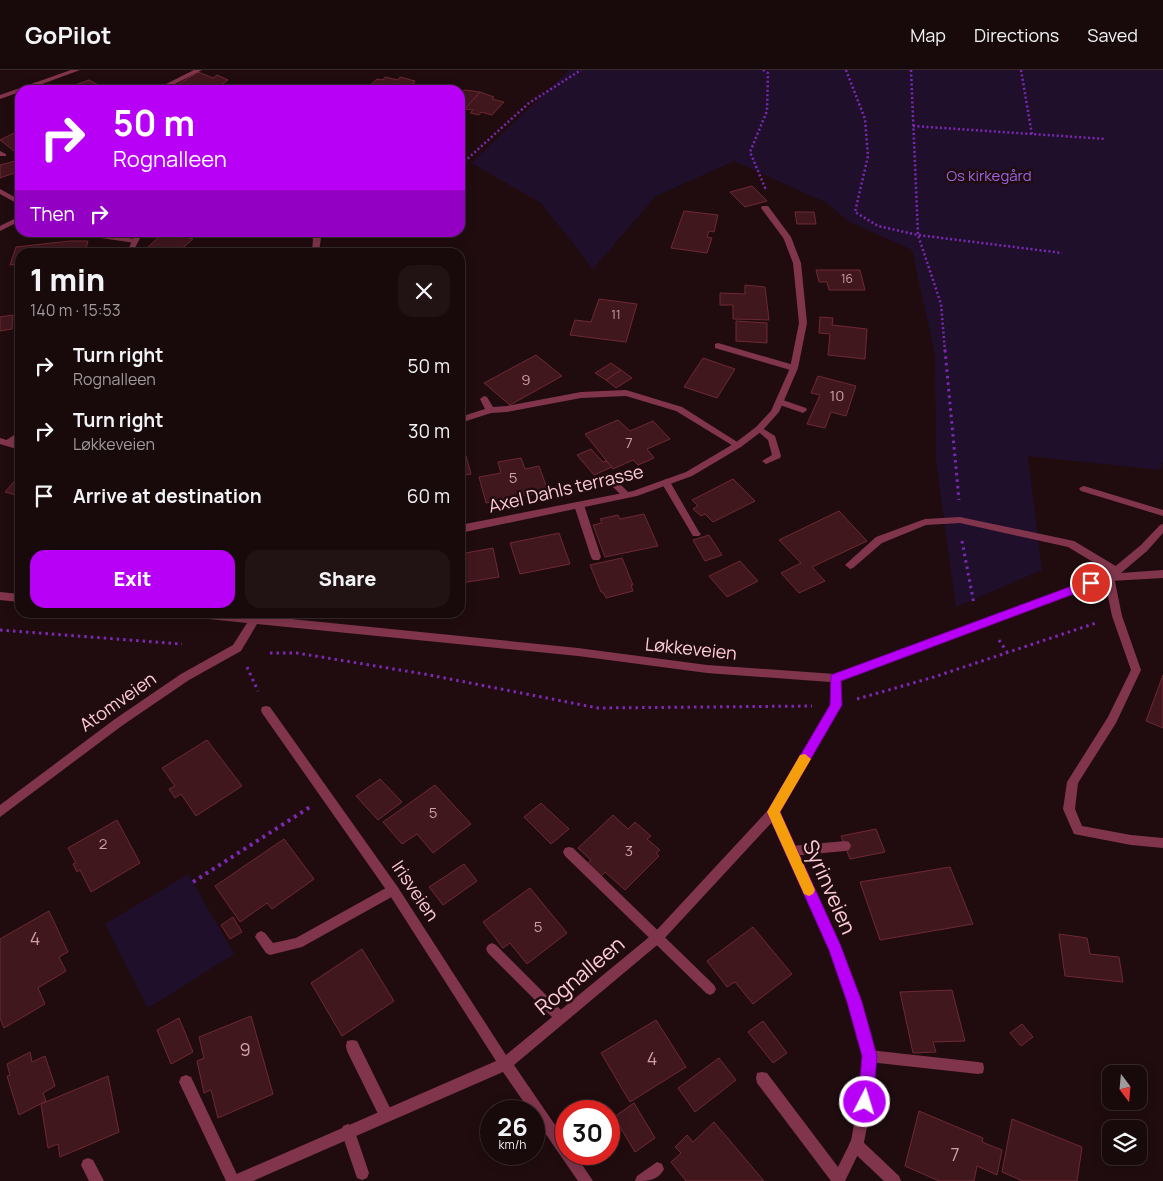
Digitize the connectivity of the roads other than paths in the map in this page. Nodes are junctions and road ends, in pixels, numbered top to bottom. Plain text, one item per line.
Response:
1 (77, 70) edge
2 (199, 70) edge
3 (36, 84) edge
4 (168, 85) edge
5 (15, 92) edge
6 (0, 97) edge
7 (0, 191) edge
8 (15, 199) edge
9 (765, 208) road end
10 (15, 221) edge
11 (0, 229) edge
12 (102, 237) edge
13 (137, 237) edge
14 (135, 241) junction
15 (132, 248) edge
16 (718, 346) dead end
17 (794, 368) junction
18 (484, 399) dead end
19 (780, 402) junction
20 (490, 410) junction
21 (803, 410) dead end
22 (465, 418) edge
23 (759, 429) junction
24 (738, 445) junction
25 (766, 461) dead end
26 (607, 476) dead end
27 (666, 482) junction
28 (1084, 489) dead end
29 (626, 495) junction
30 (579, 505) junction
31 (1163, 513) edge
32 (1163, 527) edge
33 (465, 528) edge
34 (696, 534) dead end
35 (596, 557) dead end
36 (850, 565) dead end
37 (1113, 574) junction
38 (1163, 574) edge
39 (0, 596) edge
40 (15, 598) edge
41 (227, 618) edge
42 (252, 621) junction
43 (835, 678) junction
44 (266, 710) road end
45 (0, 812) edge
46 (774, 812) junction
47 (1163, 843) edge
48 (844, 846) dead end
49 (791, 851) junction
50 (568, 852) dead end
51 (393, 890) junction
52 (260, 937) dead end
53 (658, 937) junction
54 (492, 949) dead end
55 (710, 990) dead end
56 (561, 1018) junction
57 (352, 1046) dead end
58 (869, 1056) junction
59 (505, 1064) junction
60 (978, 1068) dead end
61 (762, 1078) dead end
62 (186, 1082) dead end
63 (386, 1115) junction
64 (348, 1132) junction
65 (555, 1136) edge
66 (856, 1145) junction
67 (88, 1165) dead end
68 (575, 1165) edge
69 (657, 1169) dead end
70 (362, 1173) dead end
71 (839, 1180) edge
72 (97, 1181) edge
73 (233, 1181) edge
74 (237, 1181) edge
75 (586, 1181) edge
76 (642, 1181) edge
77 (894, 1181) edge

1 - 3 street
2 - 4 street
5 - 6 street
7 - 8 street
9 - 17 street, Axel Dahls terrasse
10 - 11 street
12 - 14 street
13 - 14 street
14 - 15 street
16 - 17 street
17 - 19 street, Axel Dahls terrasse
18 - 20 street
19 - 21 street
19 - 23 street, Axel Dahls terrasse
20 - 22 street
20 - 24 street
23 - 24 street, Axel Dahls terrasse
23 - 25 street
24 - 27 street, Axel Dahls terrasse
26 - 29 street
27 - 29 street, Axel Dahls terrasse
27 - 34 street
28 - 31 street
29 - 30 street, Axel Dahls terrasse
30 - 33 street, Axel Dahls terrasse
30 - 35 street
32 - 37 street, Løkkeveien
36 - 37 street
37 - 38 street
37 - 43 street, Løkkeveien
37 - 47 street
39 - 40 street
41 - 42 street, Løkkeveien
42 - 43 street, Løkkeveien
42 - 45 street, Atomveien
43 - 46 street, Rognalleen
44 - 51 street, Irisveien
46 - 49 street, Syrinveien
46 - 53 street, Rognalleen
48 - 49 street
49 - 58 street, Syrinveien
50 - 53 street
51 - 52 street
51 - 59 street, Irisveien
53 - 55 street
53 - 56 street, Rognalleen
54 - 56 street
56 - 59 street, Rognalleen
57 - 63 street
58 - 60 street
58 - 66 street, Syrinveien
59 - 63 street, Rognalleen
59 - 65 street, Irisveien
61 - 71 street
62 - 73 street
63 - 64 street, Rognalleen
64 - 70 street
64 - 74 street, Rognalleen
66 - 71 street, Syrinveien
66 - 77 street
67 - 72 street
68 - 75 street, Irisveien
69 - 76 street

